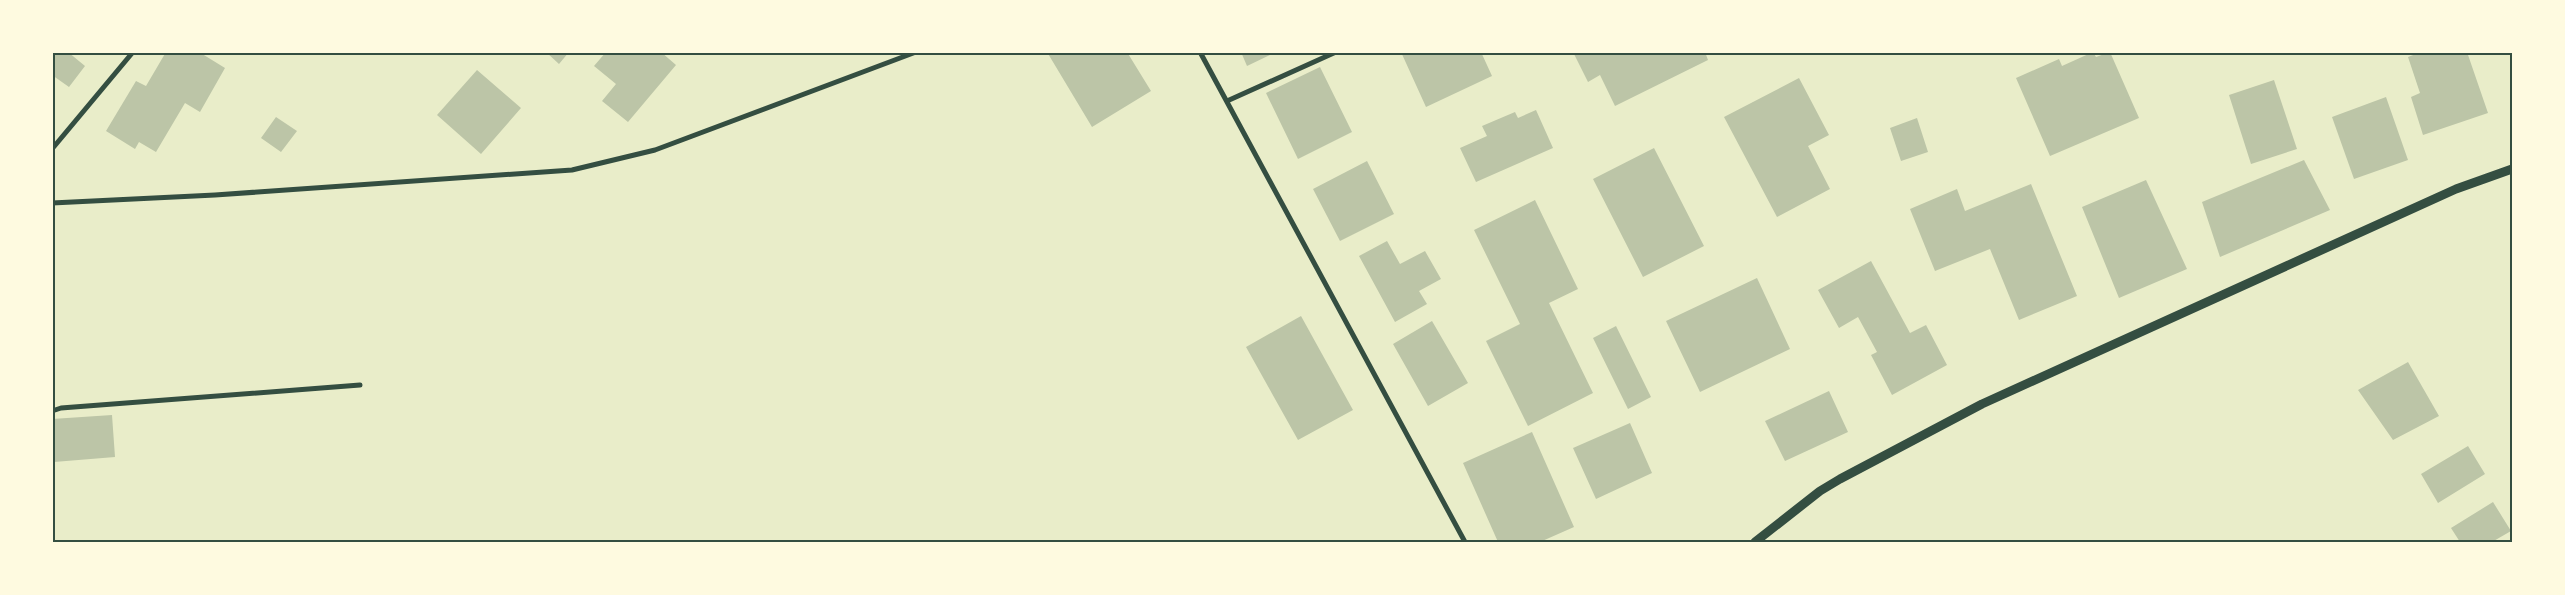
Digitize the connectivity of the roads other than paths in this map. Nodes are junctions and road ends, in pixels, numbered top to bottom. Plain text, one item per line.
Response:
1 (133, 52) edge
2 (916, 52) edge
3 (1200, 52) edge
4 (1336, 52) edge
5 (1227, 101) junction
6 (52, 149) edge
7 (2512, 169) edge
8 (52, 203) edge
9 (360, 385) dead end
10 (52, 411) edge
11 (1465, 542) edge
12 (1755, 542) edge

1 - 6 street
2 - 8 street
3 - 5 street
4 - 5 street
5 - 11 street
7 - 12 street
9 - 10 street

